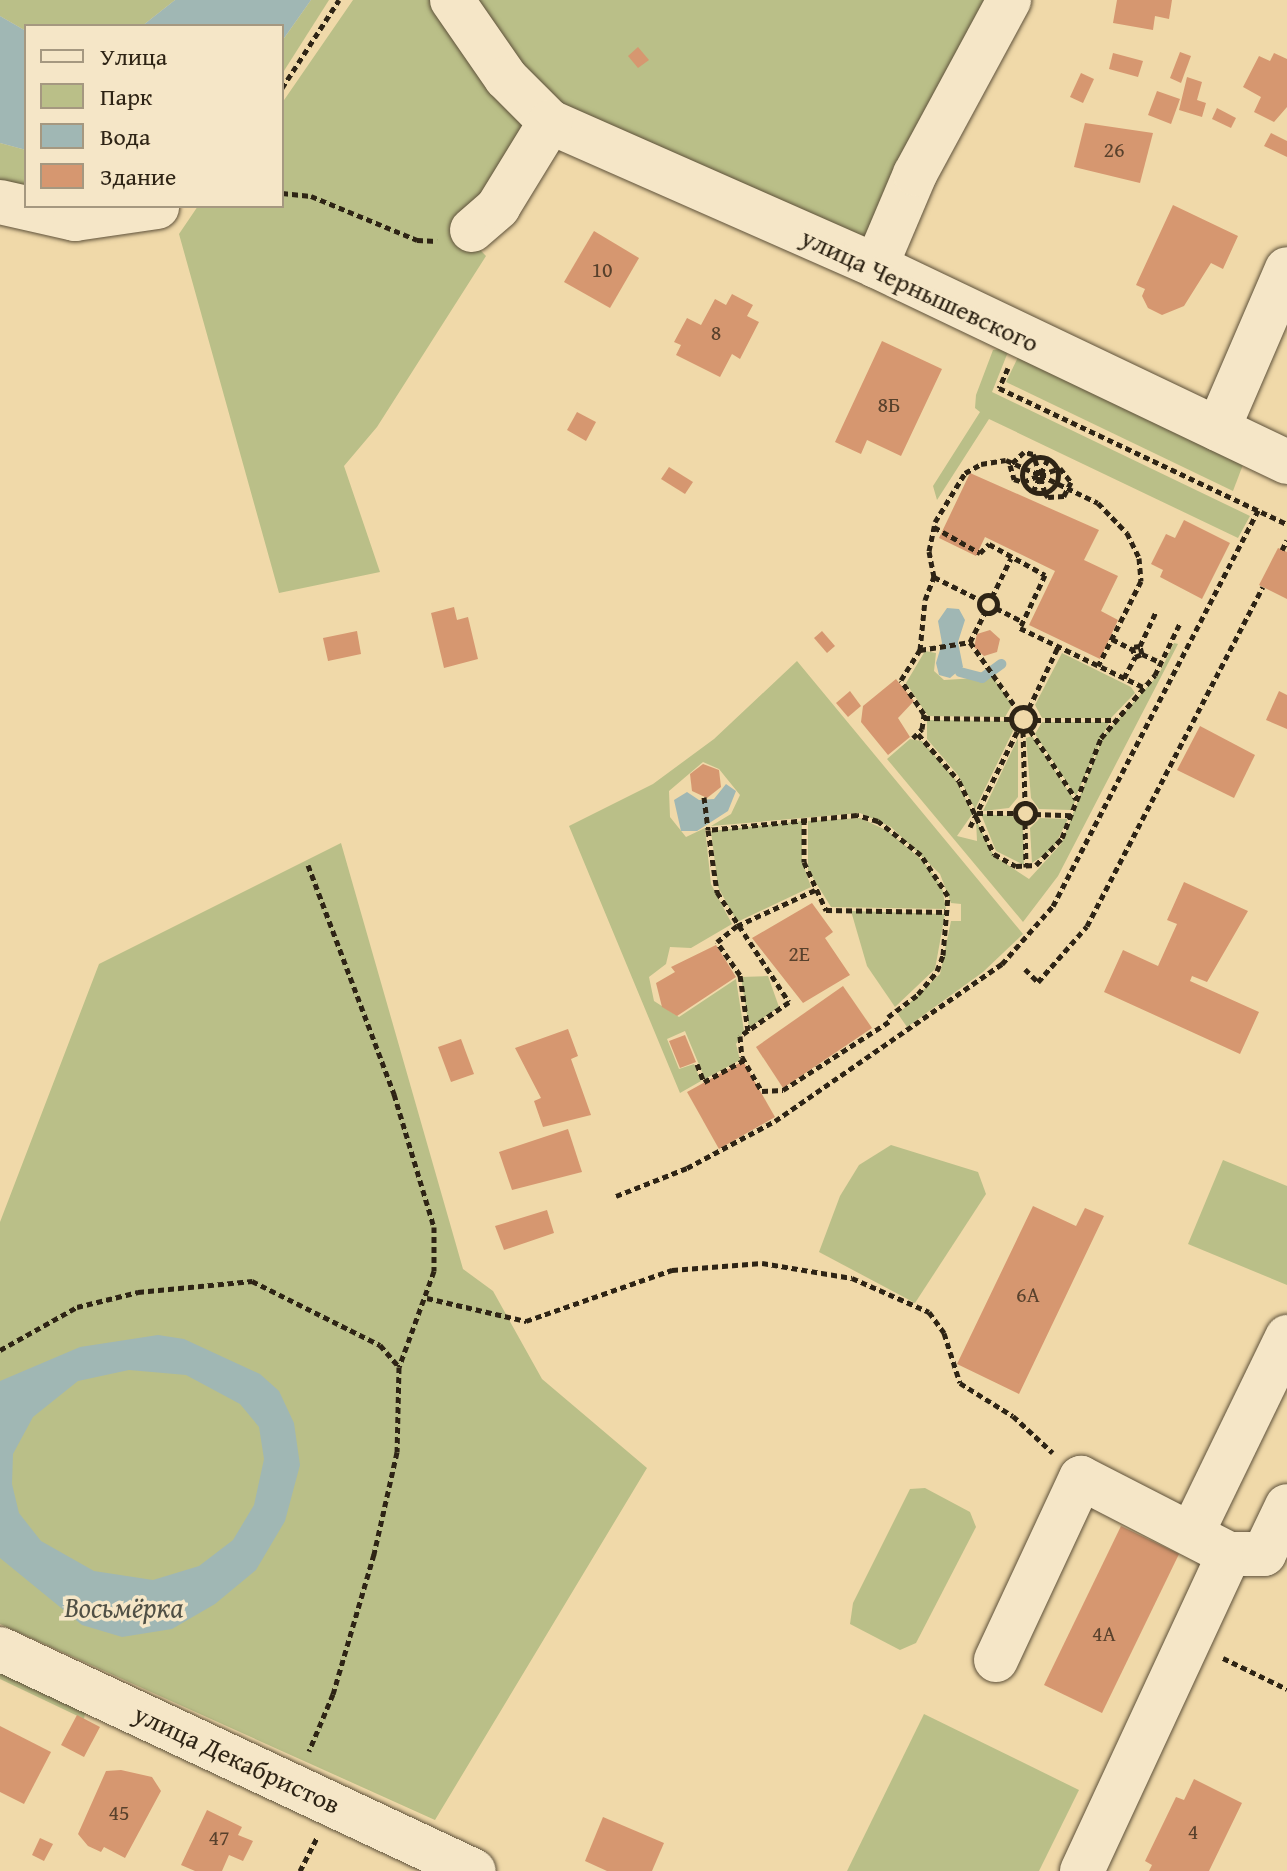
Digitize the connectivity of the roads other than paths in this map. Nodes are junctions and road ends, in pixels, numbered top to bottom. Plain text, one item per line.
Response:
1 (452, 0) edge
2 (1009, 0) edge
3 (550, 122) junction
4 (0, 202) edge
5 (24, 207) edge
6 (26, 208) edge
7 (150, 208) edge
8 (472, 230) road end
9 (876, 266) junction
10 (1287, 269) edge
11 (1218, 429) junction
12 (1287, 462) edge
13 (1287, 1337) edge
14 (1287, 1506) edge
15 (1192, 1533) junction
16 (1229, 1554) junction
17 (0, 1649) edge
18 (996, 1660) dead end
19 (474, 1871) edge
20 (1082, 1871) edge

1 - 3 street
2 - 9 street
3 - 8 street
3 - 9 street, улица Чернышевского
4 - 5 street
6 - 7 street
9 - 11 street, улица Чернышевского
10 - 11 street
11 - 12 street, улица Чернышевского
13 - 15 street
14 - 16 street
15 - 16 street
15 - 18 street
16 - 20 street
17 - 19 street, улица Декабристов

